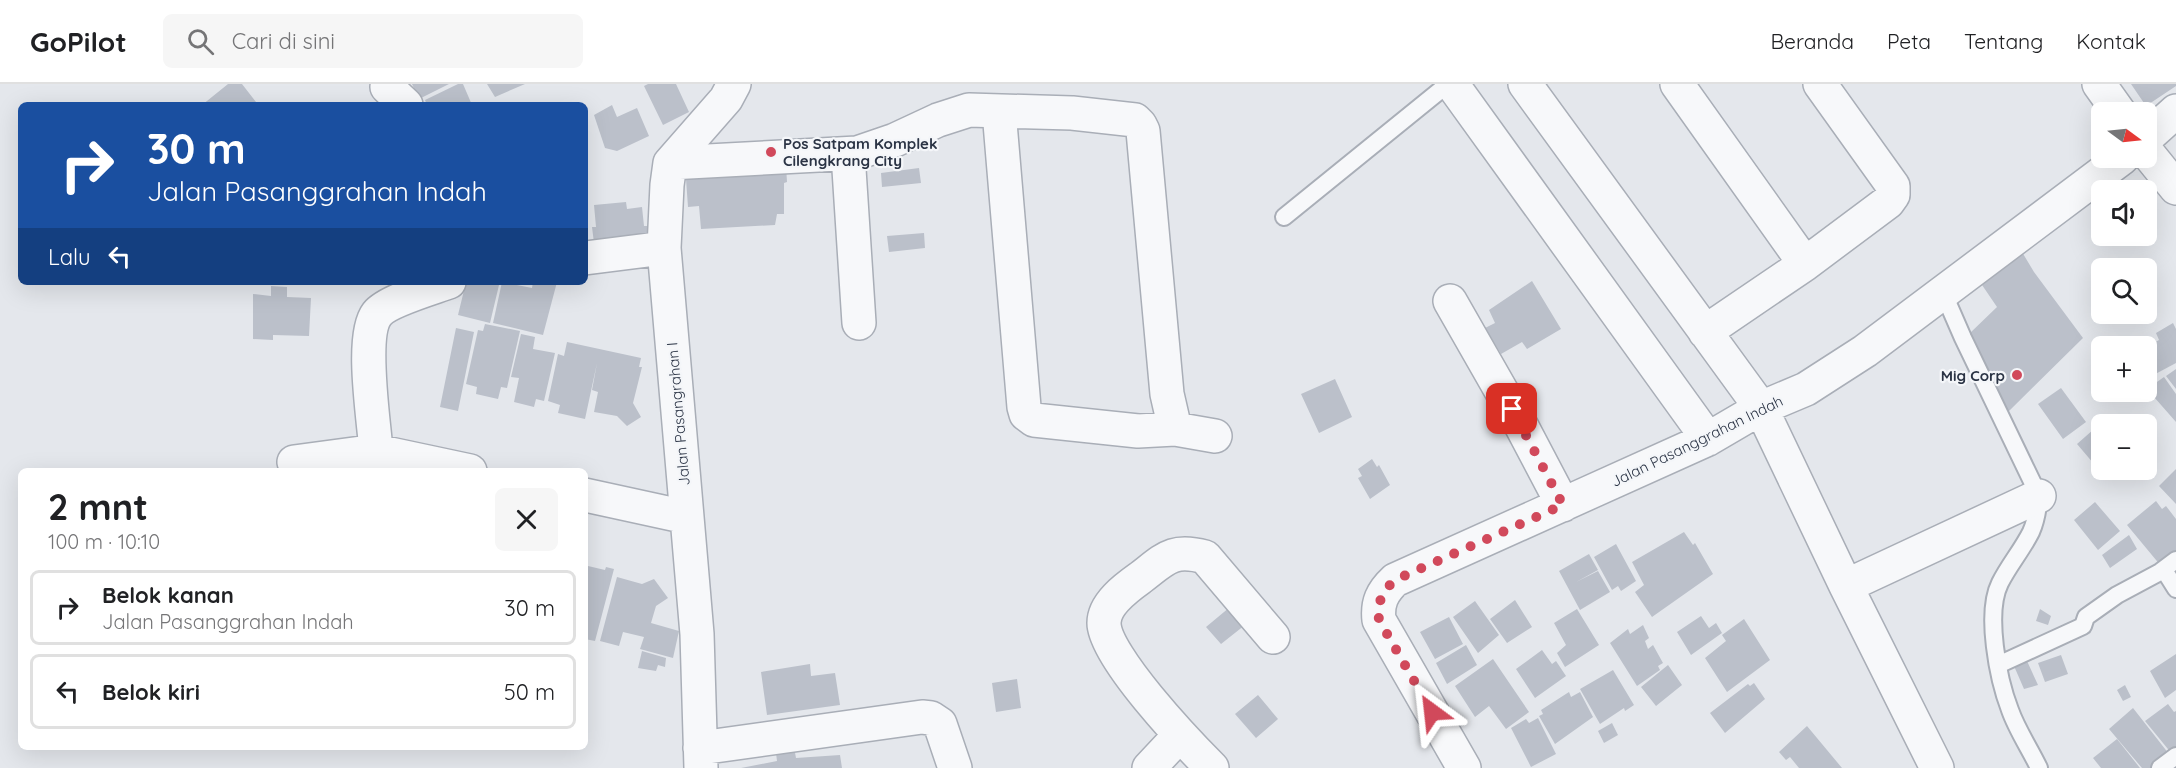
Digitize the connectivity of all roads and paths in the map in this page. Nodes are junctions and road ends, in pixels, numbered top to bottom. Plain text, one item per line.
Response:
1 (734, 84) edge
2 (1525, 84) edge
3 (1677, 84) edge
4 (1820, 84) edge
5 (2099, 84) edge
6 (1459, 86) edge
7 (2111, 102) edge
8 (999, 111) junction
9 (2176, 111) edge
10 (2157, 128) edge
11 (848, 154) junction
12 (670, 163) junction
13 (2157, 165) edge
14 (2109, 168) edge
15 (2176, 188) edge
16 (1284, 217) dead end
17 (664, 248) junction
18 (588, 258) edge
19 (1805, 264) junction
20 (441, 285) edge
21 (1943, 292) junction
22 (1450, 301) dead end
23 (859, 323) dead end
24 (1705, 332) junction
25 (1761, 408) junction
26 (1175, 429) junction
27 (1215, 436) dead end
28 (1708, 439) junction
29 (376, 451) junction
30 (294, 462) dead end
31 (456, 468) edge
32 (588, 496) edge
33 (2039, 496) junction
34 (1563, 505) junction
35 (687, 517) junction
36 (2170, 565) edge
37 (1846, 586) junction
38 (2176, 590) edge
39 (1274, 637) dead end
40 (1998, 665) junction
41 (1179, 736) junction
42 (2176, 756) edge
43 (700, 758) edge
44 (955, 768) edge
45 (1149, 768) edge
46 (1212, 768) edge
47 (1464, 768) edge
48 (1937, 768) edge
49 (2039, 768) edge
50 (2160, 768) edge

1 - 12 street
2 - 24 street
3 - 19 street
4 - 19 street
5 - 7 street
6 - 16 lane
6 - 28 street
8 - 11 street
8 - 26 street
8 - 26 street
9 - 10 street
11 - 12 street
11 - 23 street
12 - 17 street, Jalan Pasangrahan I
13 - 15 street
14 - 21 street, Jalan Pasanggrahan Indah
17 - 18 street
17 - 35 street, Jalan Pasangrahan I
19 - 24 street
20 - 29 street
21 - 25 street, Jalan Pasanggrahan Indah
21 - 33 lane
22 - 34 street
24 - 25 street
25 - 28 street, Jalan Pasanggrahan Indah
25 - 37 street
26 - 27 street
28 - 34 street, Jalan Pasanggrahan Indah
29 - 30 street
29 - 31 street
32 - 35 street
33 - 37 street
33 - 40 lane
34 - 47 street, Jalan Pasanggrahan Indah
35 - 43 street, Jalan Pasangrahan I
36 - 38 lane
36 - 40 lane
37 - 48 street
39 - 41 street
40 - 49 lane
41 - 45 street
41 - 46 street
42 - 50 lane
43 - 44 street

